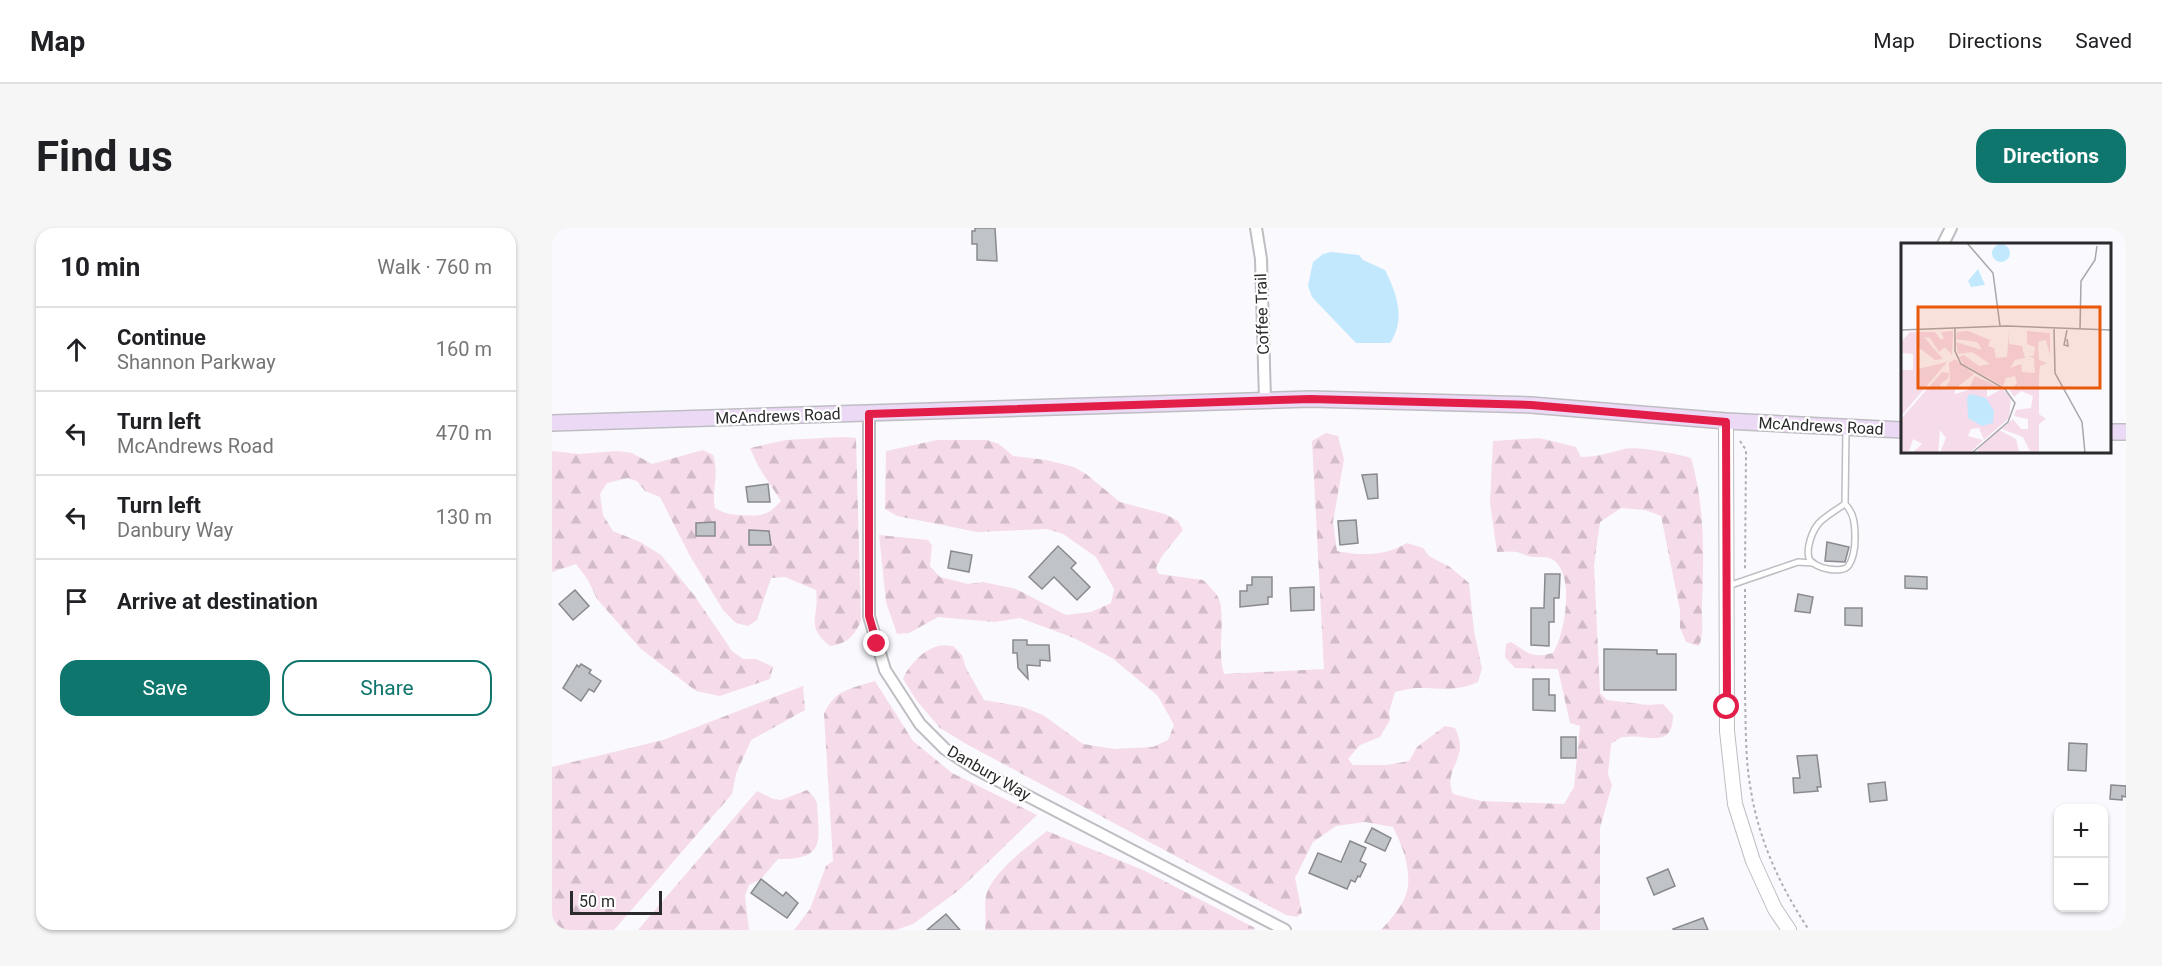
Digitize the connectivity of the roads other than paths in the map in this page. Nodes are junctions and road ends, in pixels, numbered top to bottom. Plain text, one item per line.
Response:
1 (1256, 228) edge
2 (1951, 228) edge
3 (1944, 243) edge
4 (1265, 400) junction
5 (869, 414) junction
6 (1726, 422) junction
7 (552, 423) edge
8 (1846, 427) junction
9 (1901, 430) edge
10 (1845, 504) junction
11 (1813, 563) junction
12 (1726, 587) junction
13 (1285, 930) edge
14 (1789, 930) edge

1 - 4 street, Coffee Trail
2 - 3 street
4 - 5 main road, McAndrews Road
4 - 6 main road, McAndrews Road
5 - 7 main road, McAndrews Road
5 - 13 street, Danbury Way
6 - 8 main road, McAndrews Road
6 - 12 street
8 - 9 main road, McAndrews Road
8 - 10 lane
10 - 11 lane
10 - 11 lane
11 - 12 lane
12 - 14 street

